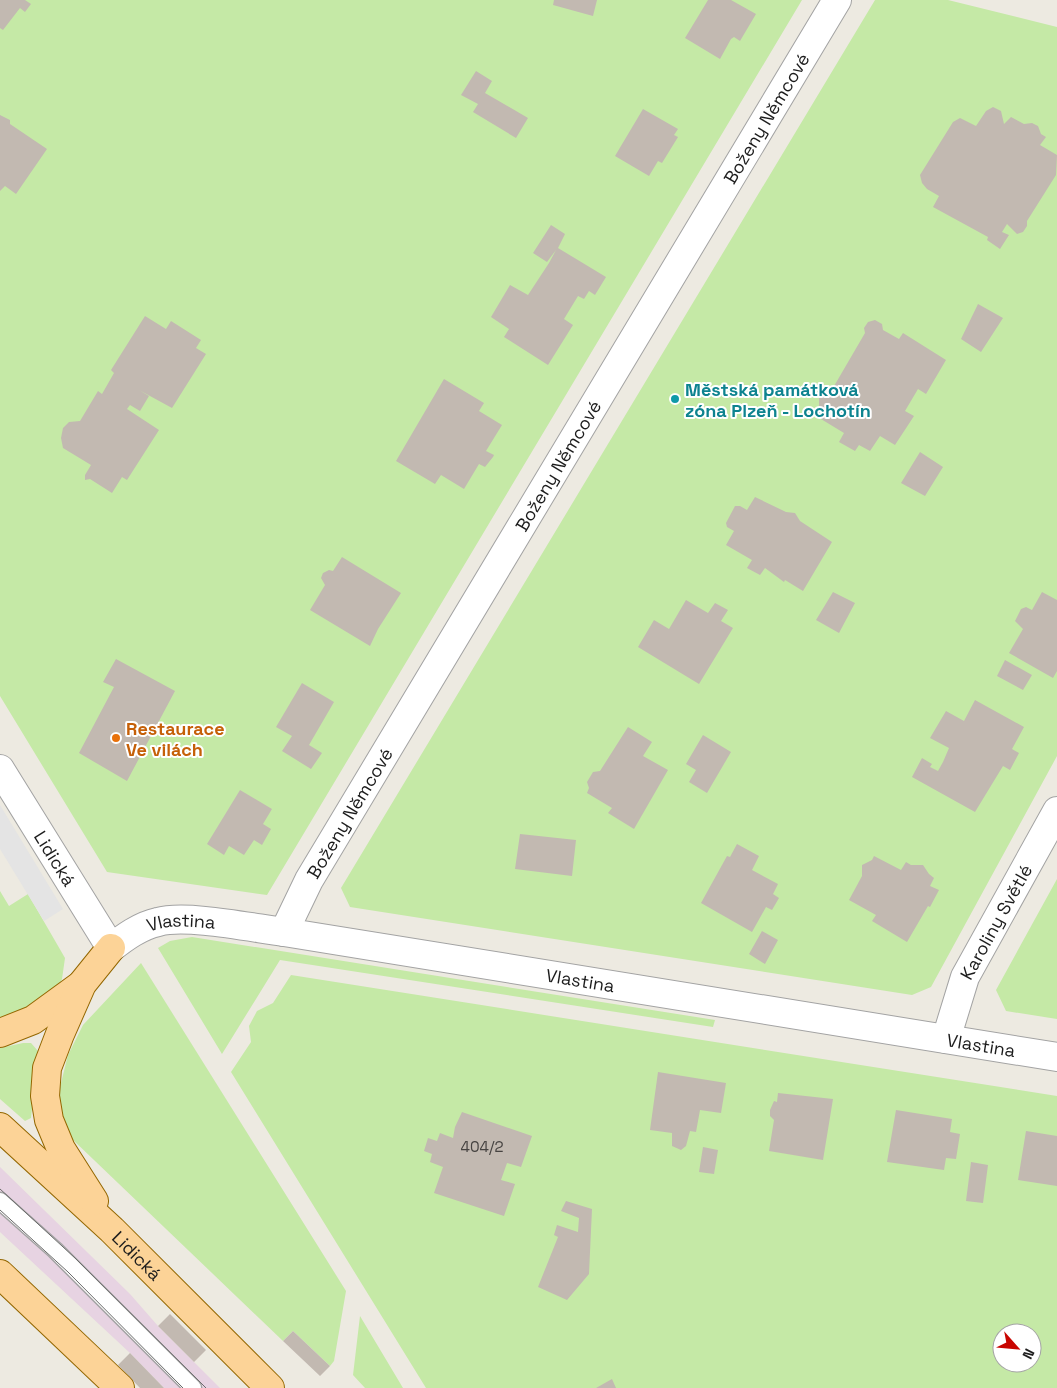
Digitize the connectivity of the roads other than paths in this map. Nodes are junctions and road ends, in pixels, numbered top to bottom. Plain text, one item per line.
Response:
1 (837, 0) edge
2 (0, 768) edge
3 (1057, 811) edge
4 (284, 932) junction
5 (111, 948) junction
6 (82, 984) junction
7 (0, 1033) edge
8 (946, 1039) junction
9 (1057, 1056) edge
10 (0, 1127) edge
11 (0, 1201) edge
12 (112, 1230) junction
13 (0, 1274) edge
14 (120, 1388) edge
15 (193, 1388) edge
16 (270, 1388) edge

1 - 4 street, Boženy Němcové
2 - 5 street, Lidická
3 - 8 street, Karoliny Světlé
4 - 5 street, Vlastina
4 - 8 street, Vlastina
5 - 6 main road
6 - 7 main road
6 - 12 main road
8 - 9 street, Vlastina
10 - 12 main road, Lidická
11 - 15 lane
12 - 16 main road, Lidická
13 - 14 main road

